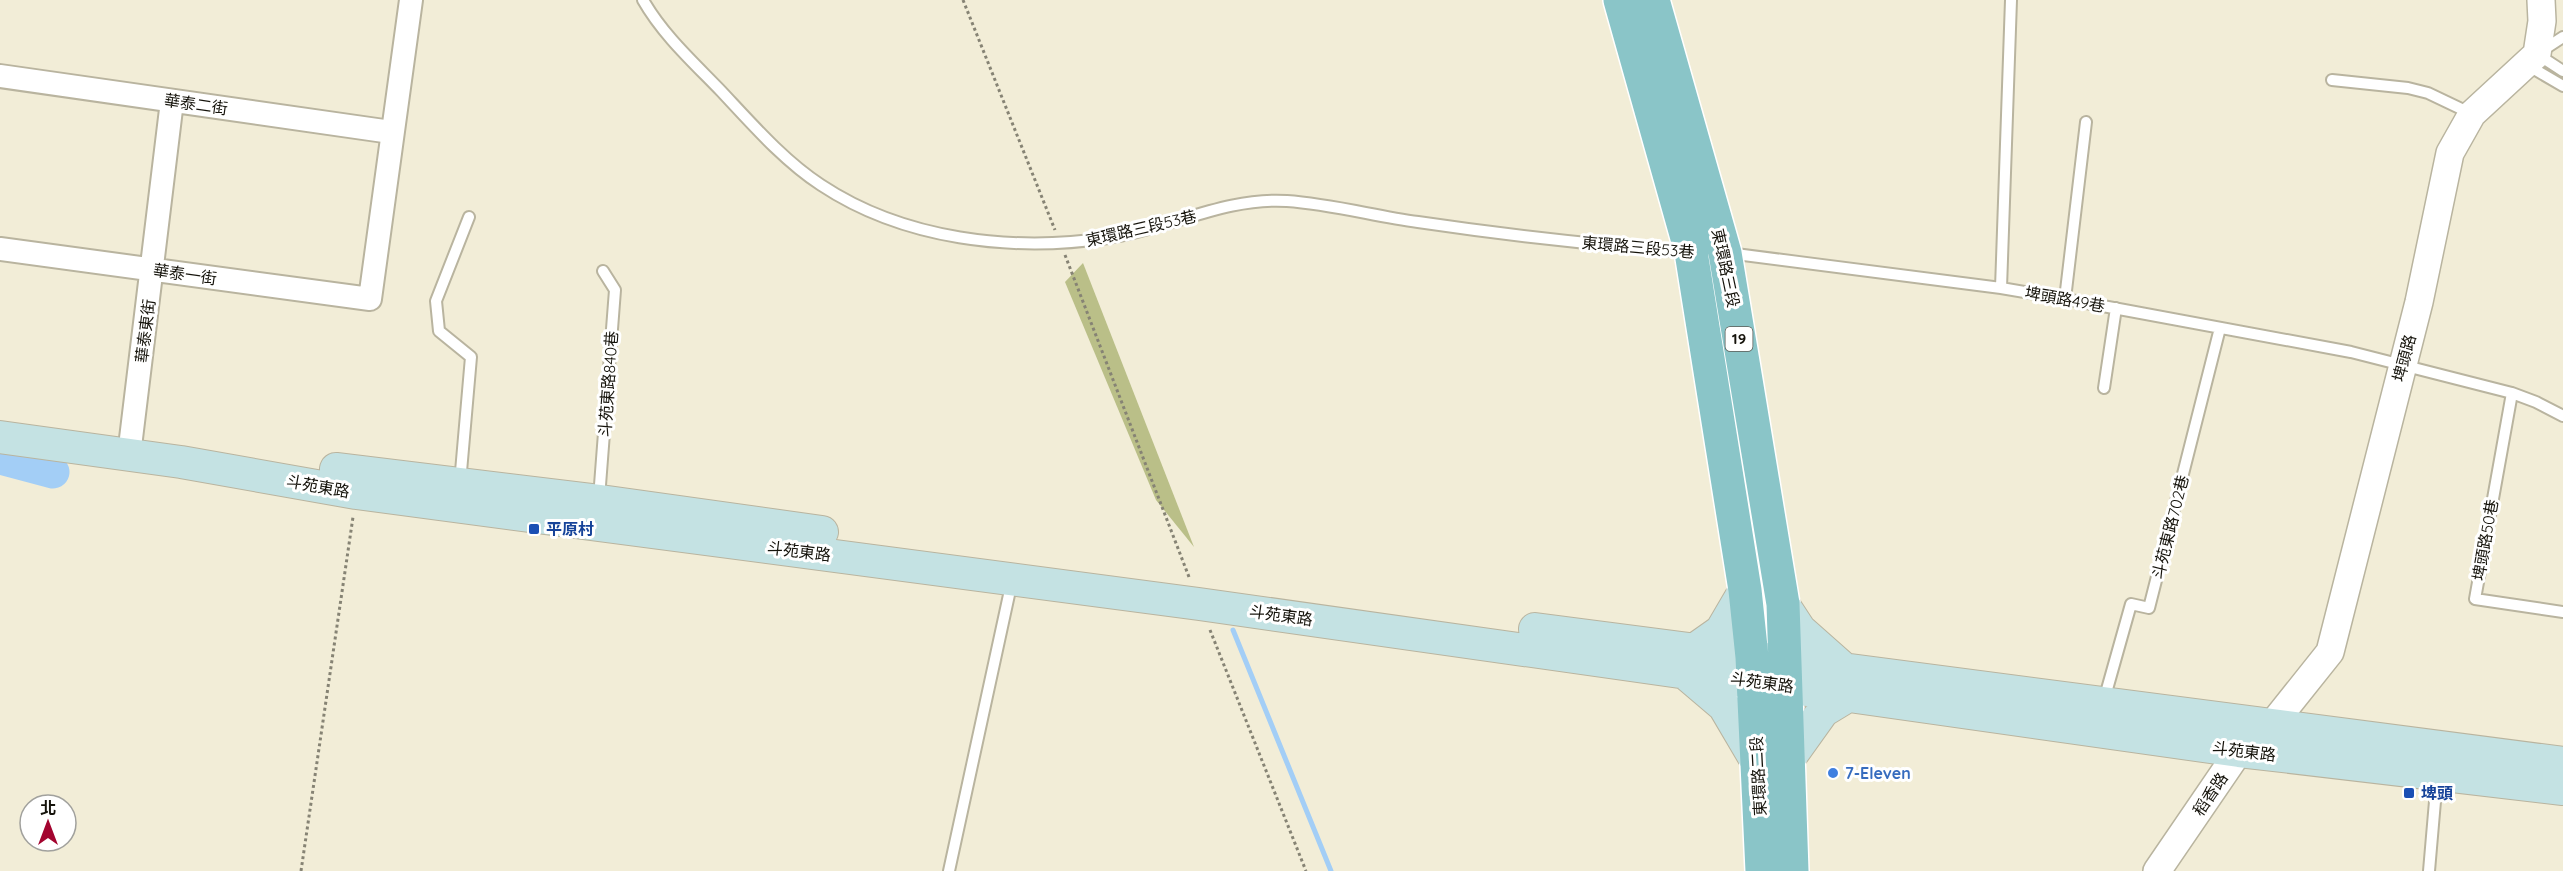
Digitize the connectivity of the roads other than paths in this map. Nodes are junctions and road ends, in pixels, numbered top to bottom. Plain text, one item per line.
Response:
1 (411, 0) edge
2 (643, 0) edge
3 (1620, 0) edge
4 (1653, 0) edge
5 (2011, 0) edge
6 (2541, 0) edge
7 (2563, 37) edge
8 (2531, 59) junction
9 (2563, 71) edge
10 (0, 76) edge
11 (2332, 80) dead end
12 (2563, 86) edge
13 (172, 101) junction
14 (2472, 114) junction
15 (2086, 122) dead end
16 (391, 132) junction
17 (469, 217) dead end
18 (0, 249) edge
19 (1708, 253) junction
20 (153, 270) junction
21 (603, 271) dead end
22 (2001, 288) junction
23 (2065, 299) junction
24 (2116, 308) junction
25 (2220, 328) junction
26 (2401, 365) junction
27 (2104, 388) dead end
28 (2512, 393) junction
29 (2563, 417) edge
30 (0, 420) edge
31 (0, 437) edge
32 (130, 447) junction
33 (460, 483) junction
34 (599, 501) junction
35 (1012, 579) junction
36 (1745, 590) junction
37 (1196, 594) junction
38 (1783, 604) junction
39 (2563, 612) edge
40 (1689, 661) junction
41 (1769, 671) junction
42 (1847, 682) junction
43 (2104, 703) junction
44 (2271, 726) junction
45 (2239, 750) junction
46 (1773, 761) junction
47 (2563, 763) edge
48 (2437, 774) junction
49 (2563, 789) edge
50 (949, 871) edge
51 (1762, 871) edge
52 (1792, 871) edge
53 (2157, 871) edge
54 (2429, 871) edge

1 - 16 street
2 - 19 lane, 東環路三段53巷
3 - 19 main road, 東環路三段 / 19
4 - 19 main road, 東環路三段 / 19
5 - 22 lane
6 - 8 street
7 - 8 lane
8 - 9 lane
8 - 12 lane
8 - 14 street, 埤頭路
10 - 13 street, 華泰二街
11 - 14 lane
13 - 16 street, 華泰二街
13 - 20 street, 華泰東街
14 - 26 street, 埤頭路
15 - 23 lane
16 - 20 street, 華泰一街
17 - 33 lane
18 - 20 street, 華泰一街
19 - 22 lane, 埤頭路49巷
19 - 36 main road, 東環路三段 / 19
19 - 38 main road, 東環路三段 / 19
20 - 32 street, 華泰東街
21 - 34 lane, 斗苑東路840巷
22 - 23 lane, 埤頭路49巷
23 - 24 lane, 埤頭路49巷
24 - 25 lane, 埤頭路49巷
24 - 27 lane
25 - 26 lane, 埤頭路49巷
25 - 43 lane, 斗苑東路702巷
26 - 28 lane
26 - 44 street, 埤頭路
28 - 29 lane
28 - 39 lane, 埤頭路50巷
30 - 32 main road, 斗苑東路
31 - 32 main road, 斗苑東路
32 - 33 main road, 斗苑東路
32 - 35 main road, 斗苑東路
33 - 34 main road, 斗苑東路
34 - 37 main road, 斗苑東路
35 - 37 main road, 斗苑東路
35 - 50 lane
36 - 40 main road
36 - 41 main road, 東環路三段 / 19
37 - 40 main road, 斗苑東路
38 - 41 main road, 東環路三段 / 19
38 - 42 main road
40 - 41 main road, 斗苑東路
40 - 46 main road
41 - 42 main road, 斗苑東路
41 - 46 main road, 東環路二段 / 19
42 - 43 main road, 斗苑東路
42 - 45 main road, 斗苑東路
42 - 46 main road
43 - 44 main road, 斗苑東路
44 - 45 street, 稻香路
44 - 47 main road, 斗苑東路
45 - 48 main road, 斗苑東路
45 - 53 street, 稻香路
46 - 51 main road, 東環路二段 / 19
46 - 52 main road, 東環路二段 / 19
48 - 49 main road, 斗苑東路
48 - 54 lane

